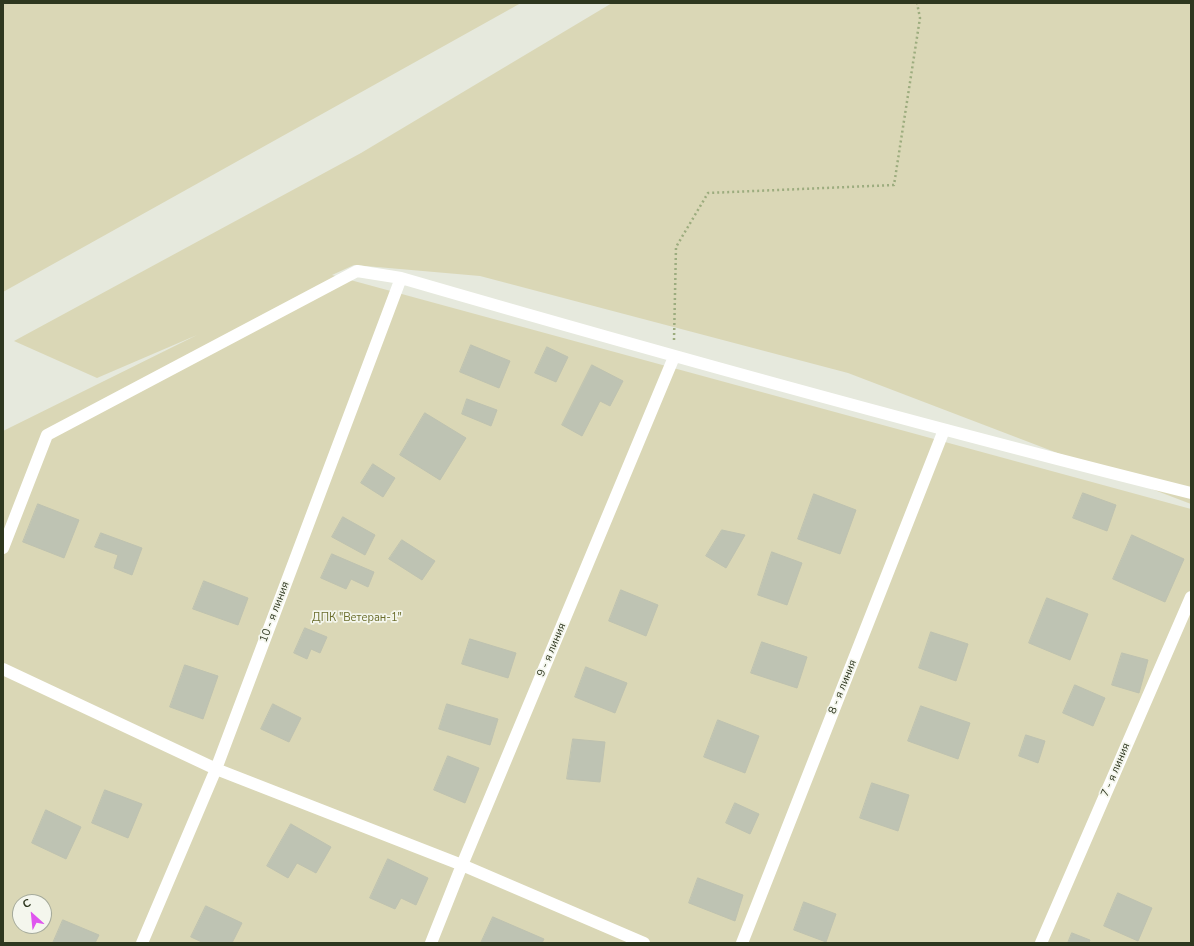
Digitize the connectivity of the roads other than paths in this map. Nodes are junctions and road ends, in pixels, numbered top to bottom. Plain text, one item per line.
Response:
1 (401, 278) junction
2 (674, 357) junction
3 (944, 430) junction
4 (1191, 493) edge
5 (3, 548) edge
6 (1191, 597) edge
7 (3, 669) edge
8 (216, 769) junction
9 (462, 865) junction
10 (142, 943) edge
11 (431, 943) edge
12 (644, 943) edge
13 (742, 943) edge
14 (1041, 943) edge

1 - 2 street
1 - 5 street
1 - 8 street, 10 - я линия
2 - 3 street
2 - 9 street, 9 - я линия
3 - 4 street
3 - 13 street, 8 - я линия
6 - 14 street, 7 - я линия
7 - 8 street
8 - 9 street
8 - 10 street, 10 - я линия
9 - 11 street, 9 - я линия
9 - 12 street

